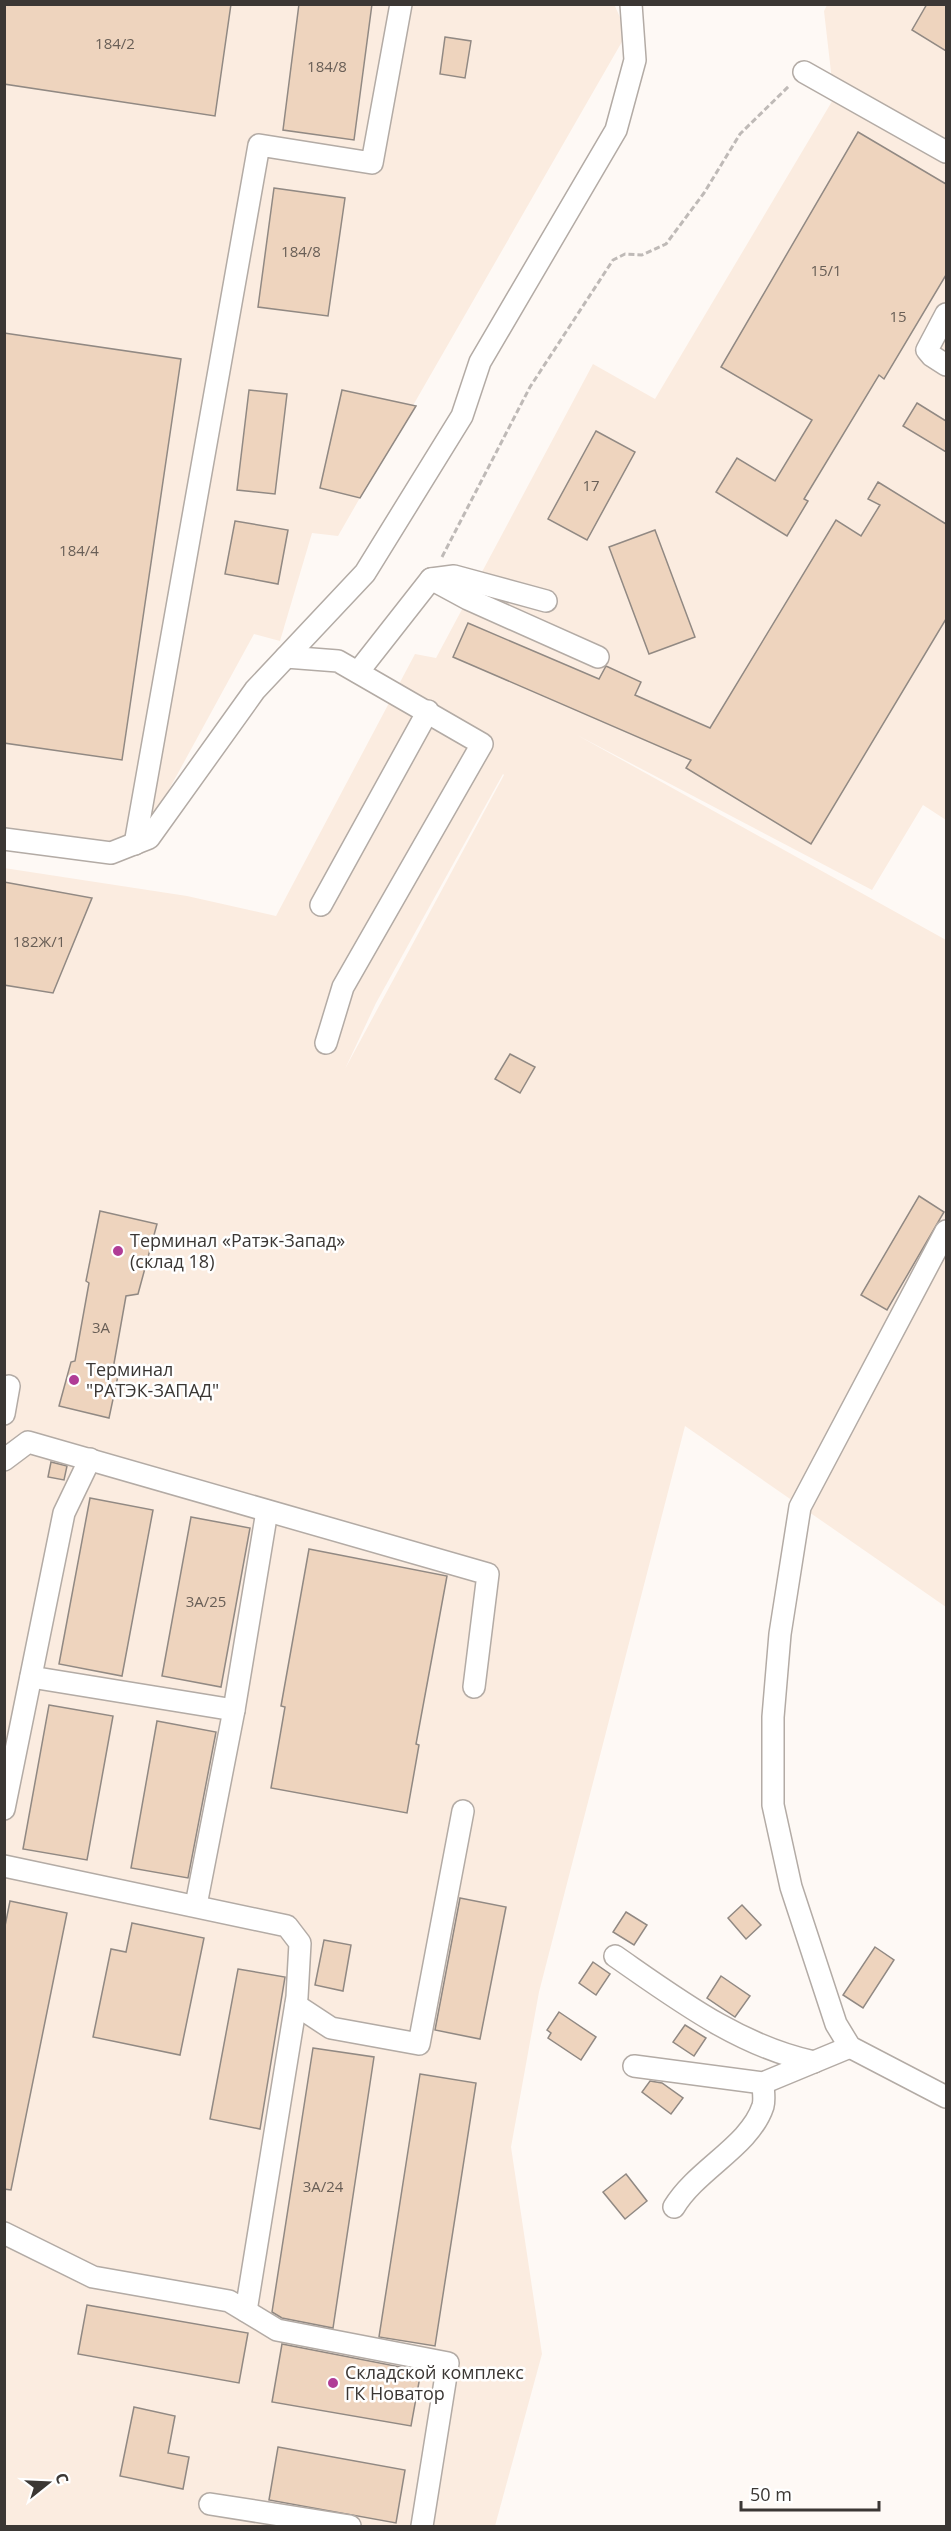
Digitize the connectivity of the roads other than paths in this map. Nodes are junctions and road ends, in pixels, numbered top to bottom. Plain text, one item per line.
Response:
1 (400, 4) edge
2 (631, 4) edge
3 (804, 72) road end
4 (946, 152) edge
5 (946, 314) edge
6 (946, 365) edge
7 (431, 579) junction
8 (546, 601) dead end
9 (286, 657) junction
10 (598, 657) dead end
11 (358, 672) junction
12 (428, 711) junction
13 (4, 839) edge
14 (135, 844) junction
15 (321, 905) dead end
16 (326, 1043) dead end
17 (946, 1231) edge
18 (9, 1386) dead end
19 (4, 1414) edge
20 (90, 1459) junction
21 (4, 1460) edge
22 (267, 1511) junction
23 (31, 1677) junction
24 (474, 1687) dead end
25 (234, 1710) junction
26 (4, 1809) edge
27 (464, 1811) dead end
28 (4, 1866) edge
29 (195, 1905) junction
30 (615, 1956) dead end
31 (296, 2005) junction
32 (850, 2047) junction
33 (814, 2062) junction
34 (634, 2066) dead end
35 (763, 2083) junction
36 (946, 2097) edge
37 (674, 2207) dead end
38 (4, 2234) edge
39 (246, 2311) junction
40 (210, 2504) dead end
41 (350, 2526) edge
42 (422, 2526) edge

1 - 14 street
2 - 9 street
3 - 4 street
5 - 6 street
7 - 8 street
7 - 10 street
7 - 11 street
9 - 11 street
9 - 14 street
11 - 12 street
12 - 15 street
12 - 16 street
13 - 14 street
17 - 32 street
18 - 19 street
20 - 21 street
20 - 22 street
20 - 23 street
22 - 24 street
22 - 25 street
23 - 25 street
23 - 26 street
25 - 29 street
27 - 31 street
28 - 29 street
29 - 31 street
30 - 33 street
31 - 39 street
32 - 33 street
32 - 36 street
33 - 35 street
34 - 35 street
35 - 37 street
38 - 39 street
39 - 42 street
40 - 41 street

